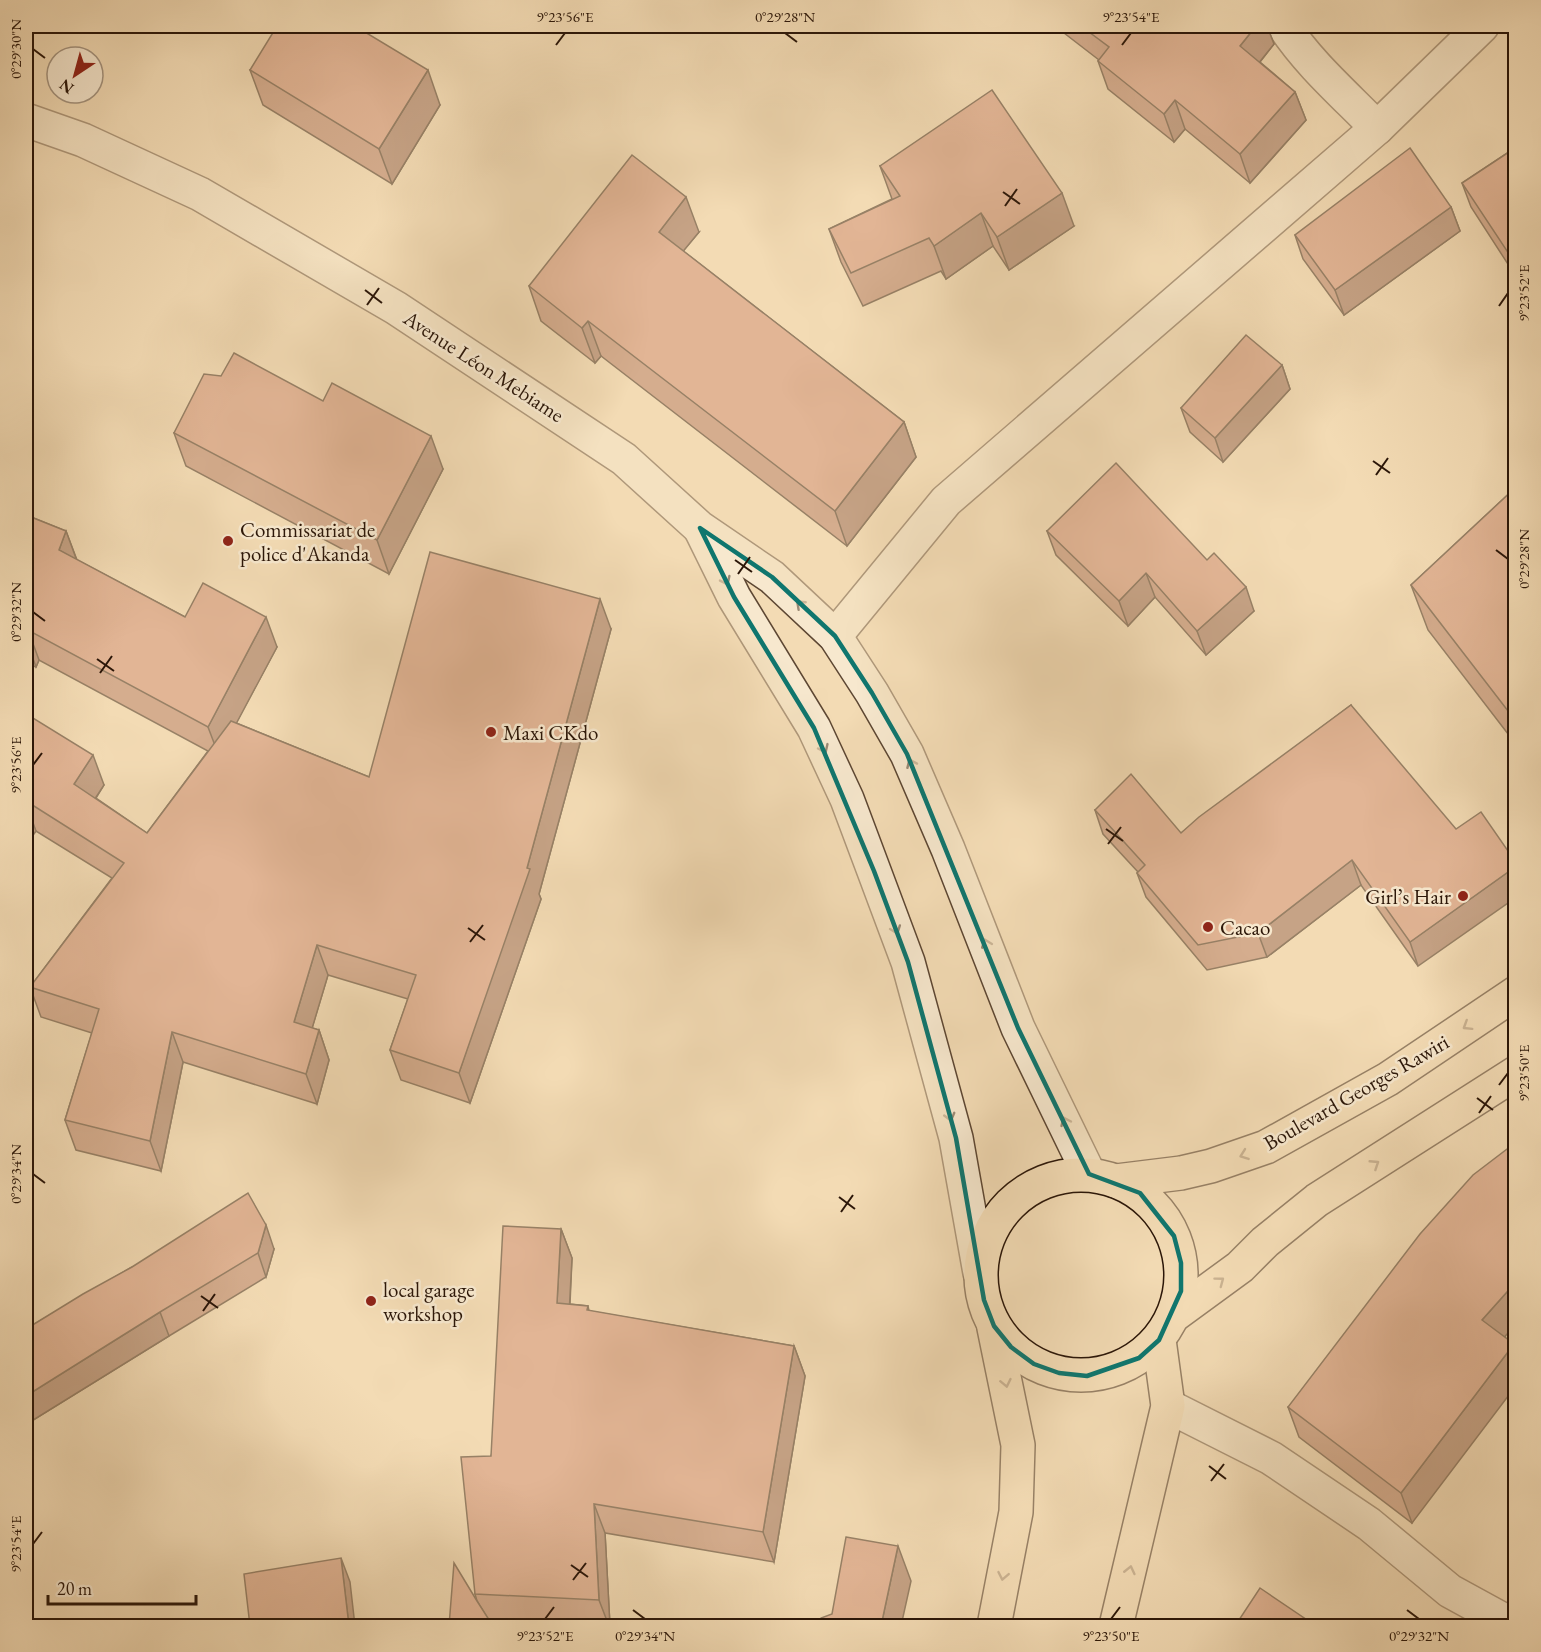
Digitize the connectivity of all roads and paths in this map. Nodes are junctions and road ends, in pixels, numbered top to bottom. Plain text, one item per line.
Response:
1 (1284, 26) edge
2 (1482, 26) edge
3 (26, 120) edge
4 (1377, 128) junction
5 (700, 528) junction
6 (835, 636) junction
7 (1515, 993) edge
8 (1515, 1073) edge
9 (1102, 1177) junction
10 (980, 1273) junction
11 (994, 1326) junction
12 (1166, 1328) junction
13 (1168, 1406) junction
14 (994, 1626) edge
15 (1116, 1626) edge
16 (1514, 1626) edge

1 - 4 street
2 - 4 street
3 - 5 street, Avenue Léon Mebiame
4 - 6 street
6 -> 5 street
5 -> 10 street
9 -> 6 street
7 -> 9 main road, Boulevard Georges Rawiri
12 -> 8 main road
9 - 10 main road
9 - 12 main road
10 - 11 main road
11 - 12 main road
11 -> 14 main road
12 - 13 main road
15 -> 13 main road
13 - 16 street

